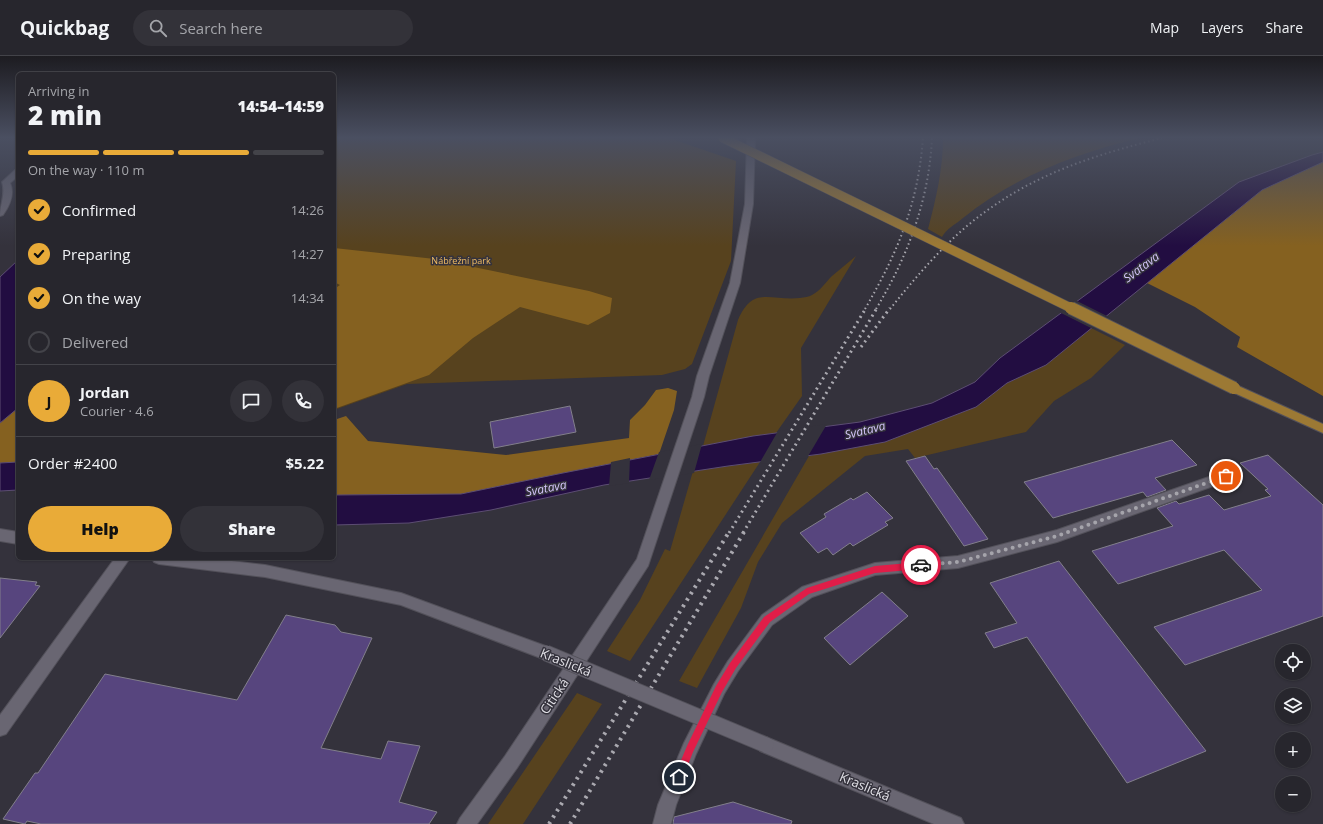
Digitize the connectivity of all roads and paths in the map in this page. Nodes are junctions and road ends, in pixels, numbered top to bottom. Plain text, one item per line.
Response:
1 (16, 174) edge
2 (750, 174) edge
3 (796, 174) edge
4 (0, 213) edge
5 (1323, 429) edge
6 (1226, 476) dead end
7 (0, 535) edge
8 (16, 538) edge
9 (122, 560) edge
10 (175, 560) edge
11 (0, 728) edge
12 (466, 824) edge
13 (662, 824) edge
14 (955, 824) edge

1 - 4 street
2 - 12 street, Citická
3 - 5 main road, bridge
6 - 13 street
7 - 8 street
9 - 11 street
10 - 14 street, Kraslická, bridge

